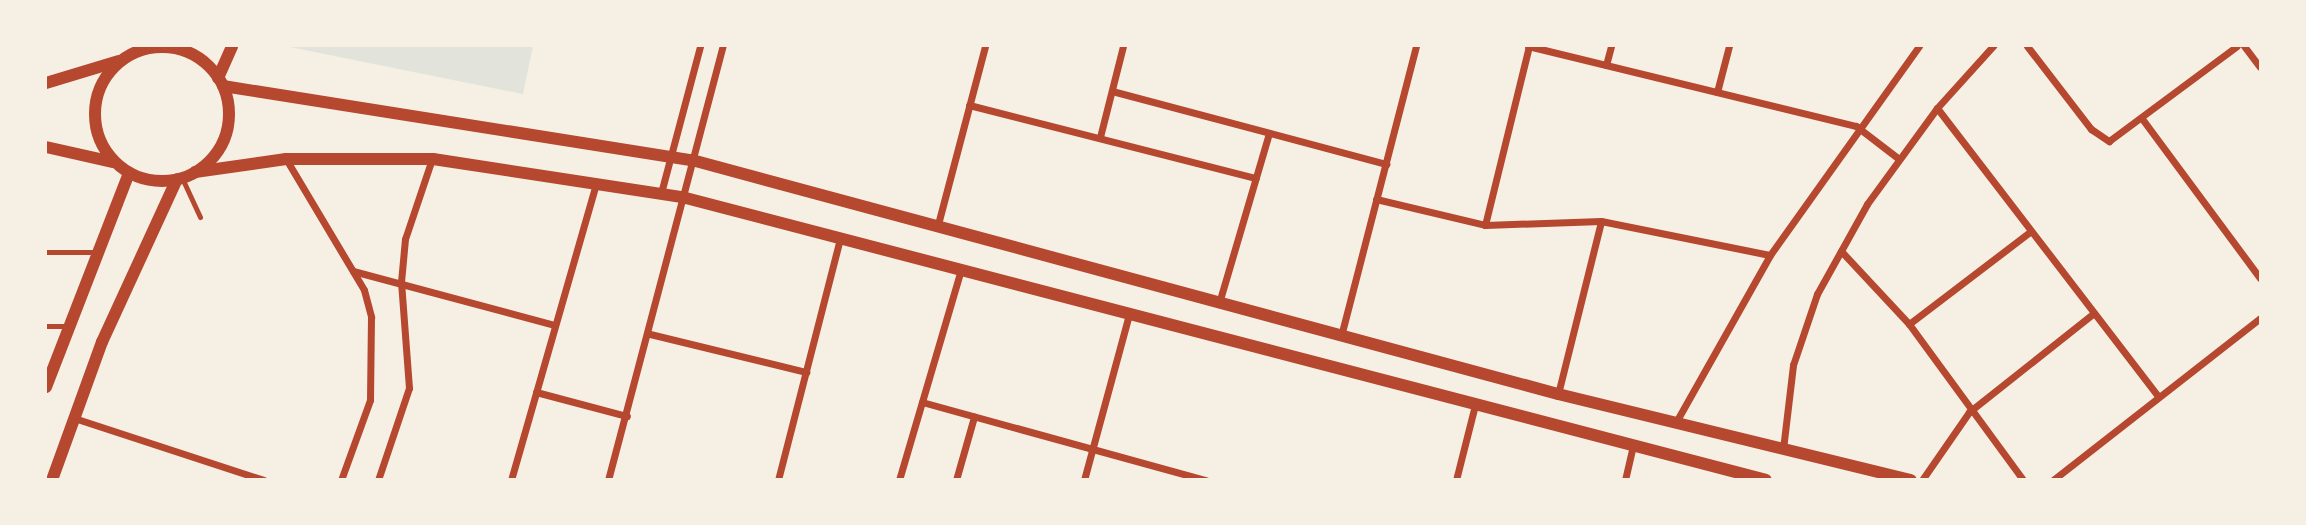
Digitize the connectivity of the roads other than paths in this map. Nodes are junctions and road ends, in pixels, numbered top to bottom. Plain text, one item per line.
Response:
1 (232, 46) edge
2 (699, 46) edge
3 (723, 46) edge
4 (985, 46) edge
5 (1123, 46) edge
6 (1416, 46) edge
7 (1529, 46) edge
8 (1611, 46) edge
9 (1729, 46) edge
10 (1919, 46) edge
11 (1993, 46) edge
12 (2027, 46) edge
13 (2237, 46) edge
14 (2244, 46) edge
15 (146, 47) edge
16 (122, 60) junction
17 (1606, 65) junction
18 (2260, 66) edge
19 (221, 82) junction
20 (46, 83) edge
21 (1112, 91) junction
22 (1717, 92) junction
23 (970, 105) junction
24 (1937, 108) junction
25 (2143, 120) junction
26 (1856, 126) junction
27 (1269, 133) junction
28 (1100, 137) junction
29 (46, 147) edge
30 (670, 156) junction
31 (286, 159) junction
32 (433, 159) junction
33 (1899, 159) junction
34 (692, 160) junction
35 (116, 163) junction
36 (1386, 164) junction
37 (195, 172) junction
38 (129, 173) junction
39 (179, 178) junction
40 (1256, 178) junction
41 (596, 184) junction
42 (660, 193) junction
43 (682, 197) junction
44 (1376, 199) junction
45 (200, 217) dead end
46 (1601, 221) junction
47 (1485, 225) junction
48 (937, 228) junction
49 (2031, 231) junction
50 (839, 237) junction
51 (1841, 251) junction
52 (46, 252) edge
53 (96, 252) junction
54 (1770, 255) junction
55 (961, 269) junction
56 (353, 271) junction
57 (2260, 278) edge
58 (401, 282) junction
59 (1219, 303) junction
60 (2094, 313) junction
61 (1129, 314) junction
62 (2260, 318) edge
63 (1909, 324) junction
64 (555, 325) junction
65 (46, 326) edge
66 (68, 326) junction
67 (650, 334) junction
68 (1341, 336) junction
69 (806, 372) junction
70 (46, 387) edge
71 (536, 392) junction
72 (1558, 394) junction
73 (2159, 397) junction
74 (922, 402) junction
75 (1475, 405) junction
76 (1969, 412) junction
77 (626, 416) junction
78 (974, 417) junction
79 (73, 418) junction
80 (1676, 422) junction
81 (1633, 445) junction
82 (1093, 449) junction
83 (1783, 450) junction
84 (52, 480) edge
85 (264, 480) edge
86 (341, 480) edge
87 (377, 480) edge
88 (511, 480) edge
89 (608, 480) edge
90 (778, 480) edge
91 (899, 480) edge
92 (956, 480) edge
93 (1084, 480) edge
94 (1206, 480) edge
95 (1456, 480) edge
96 (1625, 480) edge
97 (1766, 480) edge
98 (1911, 480) edge
99 (1922, 480) edge
100 (2023, 480) edge
101 (2053, 480) edge

1 - 19 street
2 - 30 street
3 - 34 street
4 - 23 street
5 - 21 street
6 - 36 street
7 - 17 street
7 - 47 street
8 - 17 street
9 - 22 street
10 - 26 street
11 - 24 street
12 - 25 street
13 - 25 street
14 - 18 street
15 - 16 street
15 - 19 street
16 - 20 street
16 - 35 street
17 - 22 street
19 - 30 street
19 - 37 street
21 - 27 street
21 - 28 street
22 - 26 street
23 - 28 street
23 - 48 street
24 - 33 street
24 - 49 street
25 - 57 street
26 - 33 street
26 - 54 street
27 - 36 street
27 - 40 street
28 - 40 street
29 - 35 street
30 - 34 street
30 - 42 street
31 - 32 street
31 - 37 street
31 - 56 street
32 - 41 street
32 - 58 street
33 - 51 street
34 - 43 street
34 - 48 street
35 - 38 street
36 - 44 street
37 - 39 street
38 - 39 street
38 - 53 street
39 - 45 lane
39 - 79 street
40 - 59 street
41 - 42 street
41 - 64 street
42 - 43 street
43 - 50 street
43 - 67 street
44 - 47 street
44 - 68 street
46 - 47 street
46 - 54 street
46 - 72 street
48 - 59 street
49 - 60 street
49 - 63 street
50 - 55 street
50 - 69 street
51 - 63 street
51 - 83 street
52 - 53 lane
53 - 66 street
54 - 80 street
55 - 61 street
55 - 74 street
56 - 58 street
56 - 86 street
58 - 64 street
58 - 87 street
59 - 68 street
60 - 73 street
60 - 76 street
61 - 75 street
61 - 82 street
62 - 73 street
63 - 76 street
64 - 71 street
65 - 66 lane
66 - 70 street
67 - 69 street
67 - 77 street
68 - 72 street
69 - 90 street
71 - 77 street
71 - 88 street
72 - 80 street
73 - 101 street
74 - 78 street
74 - 91 street
75 - 81 street
75 - 95 street
76 - 99 street
76 - 100 street
77 - 89 street
78 - 82 street
78 - 92 street
79 - 84 street
79 - 85 street
80 - 83 street
81 - 96 street
81 - 97 street
82 - 93 street
82 - 94 street
83 - 98 street

